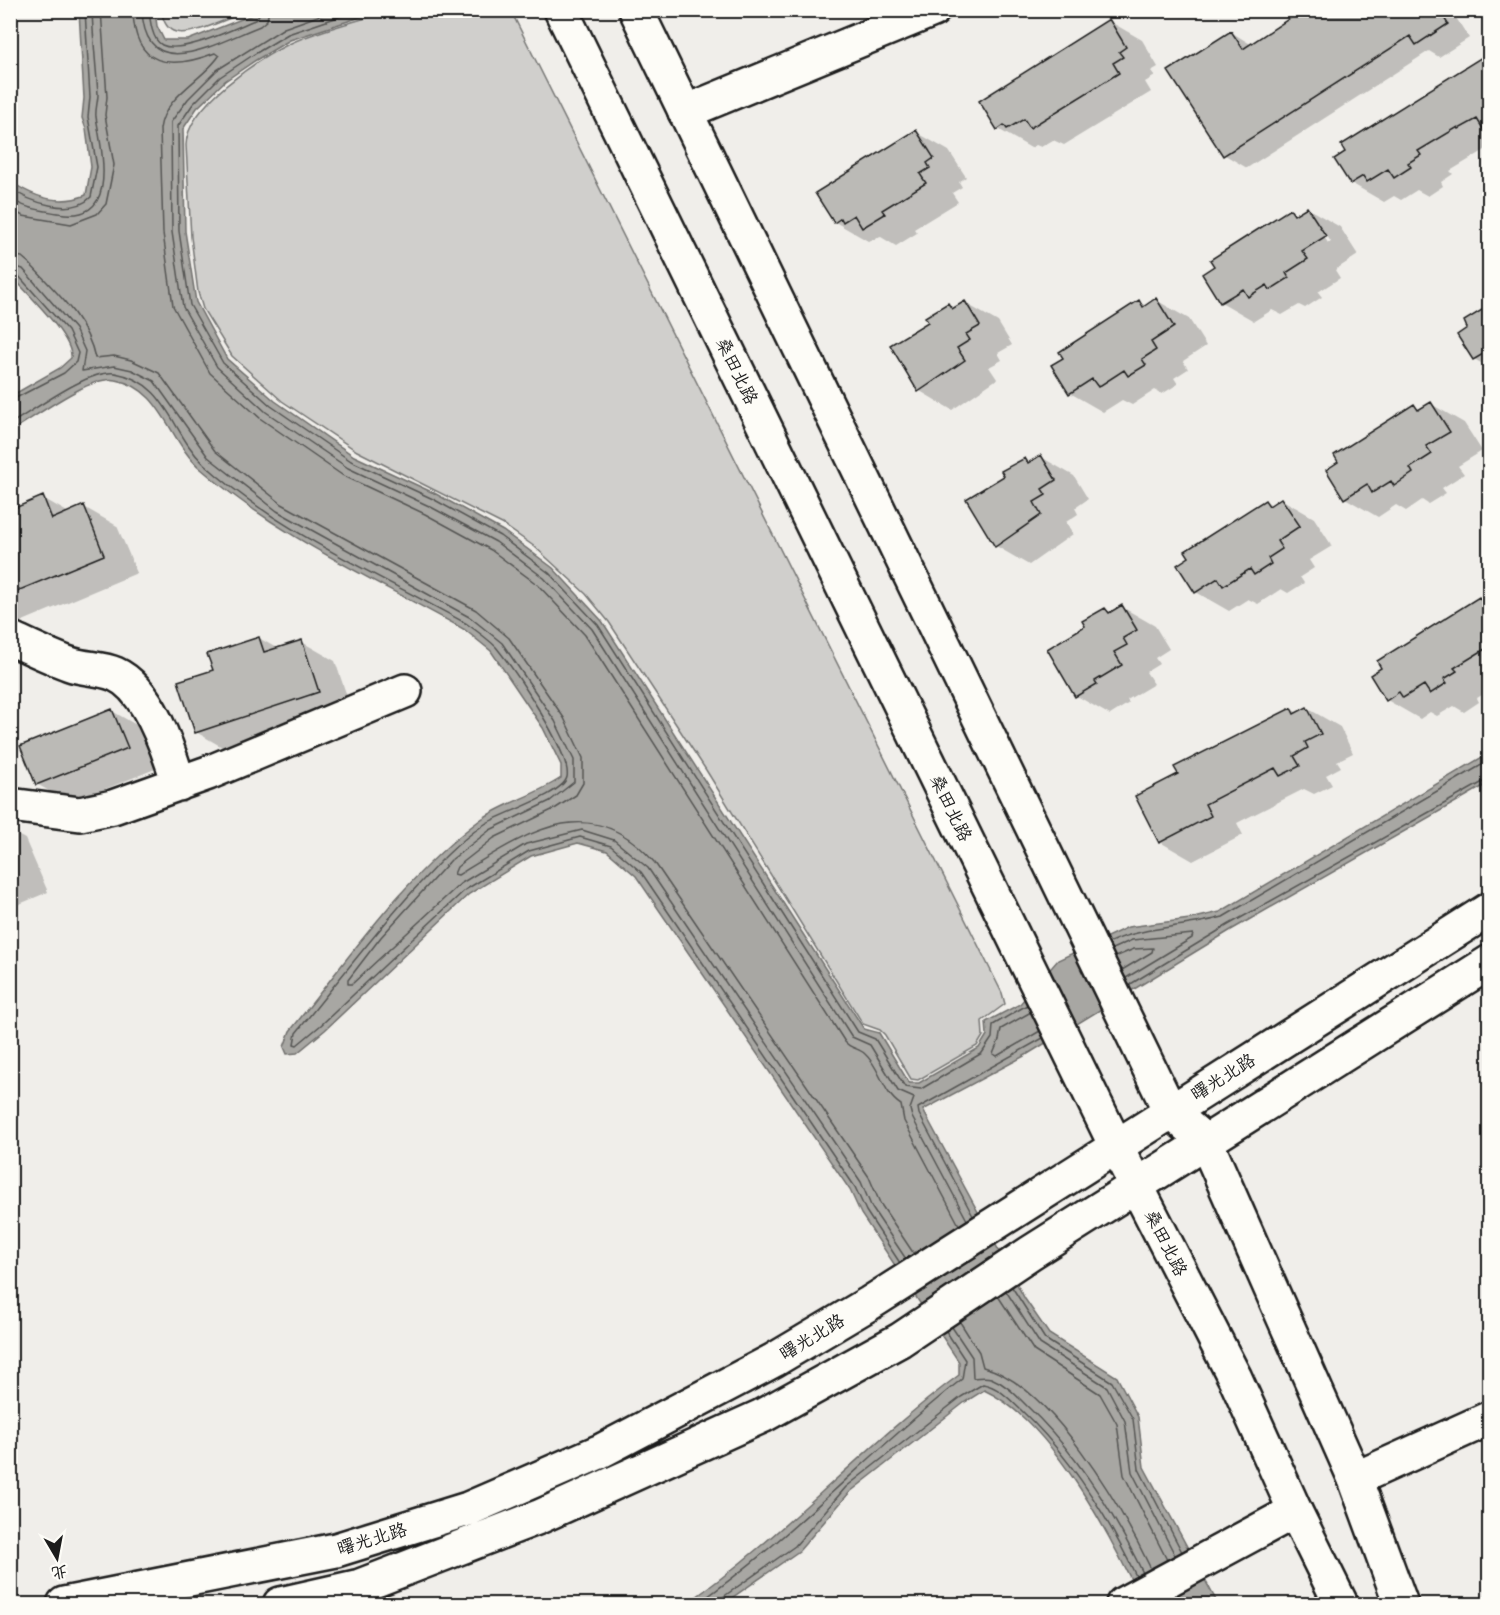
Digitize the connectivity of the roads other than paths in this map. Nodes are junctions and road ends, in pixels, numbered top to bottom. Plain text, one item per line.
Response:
1 (561, 10) edge
2 (636, 10) edge
3 (933, 10) edge
4 (686, 112) junction
5 (10, 638) edge
6 (405, 691) dead end
7 (179, 784) junction
8 (10, 805) edge
9 (1490, 909) edge
10 (1490, 962) edge
11 (1170, 1111) junction
12 (1206, 1142) junction
13 (1116, 1146) junction
14 (1137, 1186) junction
15 (1490, 1418) edge
16 (1354, 1479) junction
17 (1295, 1511) junction
18 (64, 1605) edge
19 (280, 1605) edge
20 (1123, 1605) edge
21 (1341, 1605) edge
22 (1401, 1605) edge

1 - 13 main road, 桑田北路
2 - 4 main road
3 - 4 main road
4 - 11 main road
5 - 7 main road
6 - 7 main road
7 - 8 main road
9 - 11 main road, 曙光北路
10 - 12 main road, 曙光北路
11 - 12 main road
11 - 13 main road, 曙光北路
12 - 14 main road, 曙光北路
12 - 16 main road
13 - 14 main road, 桑田北路
13 - 18 main road, 曙光北路
14 - 17 main road, 桑田北路
14 - 19 main road, 曙光北路
15 - 16 main road
16 - 22 main road
17 - 20 main road
17 - 21 main road, 桑田北路

